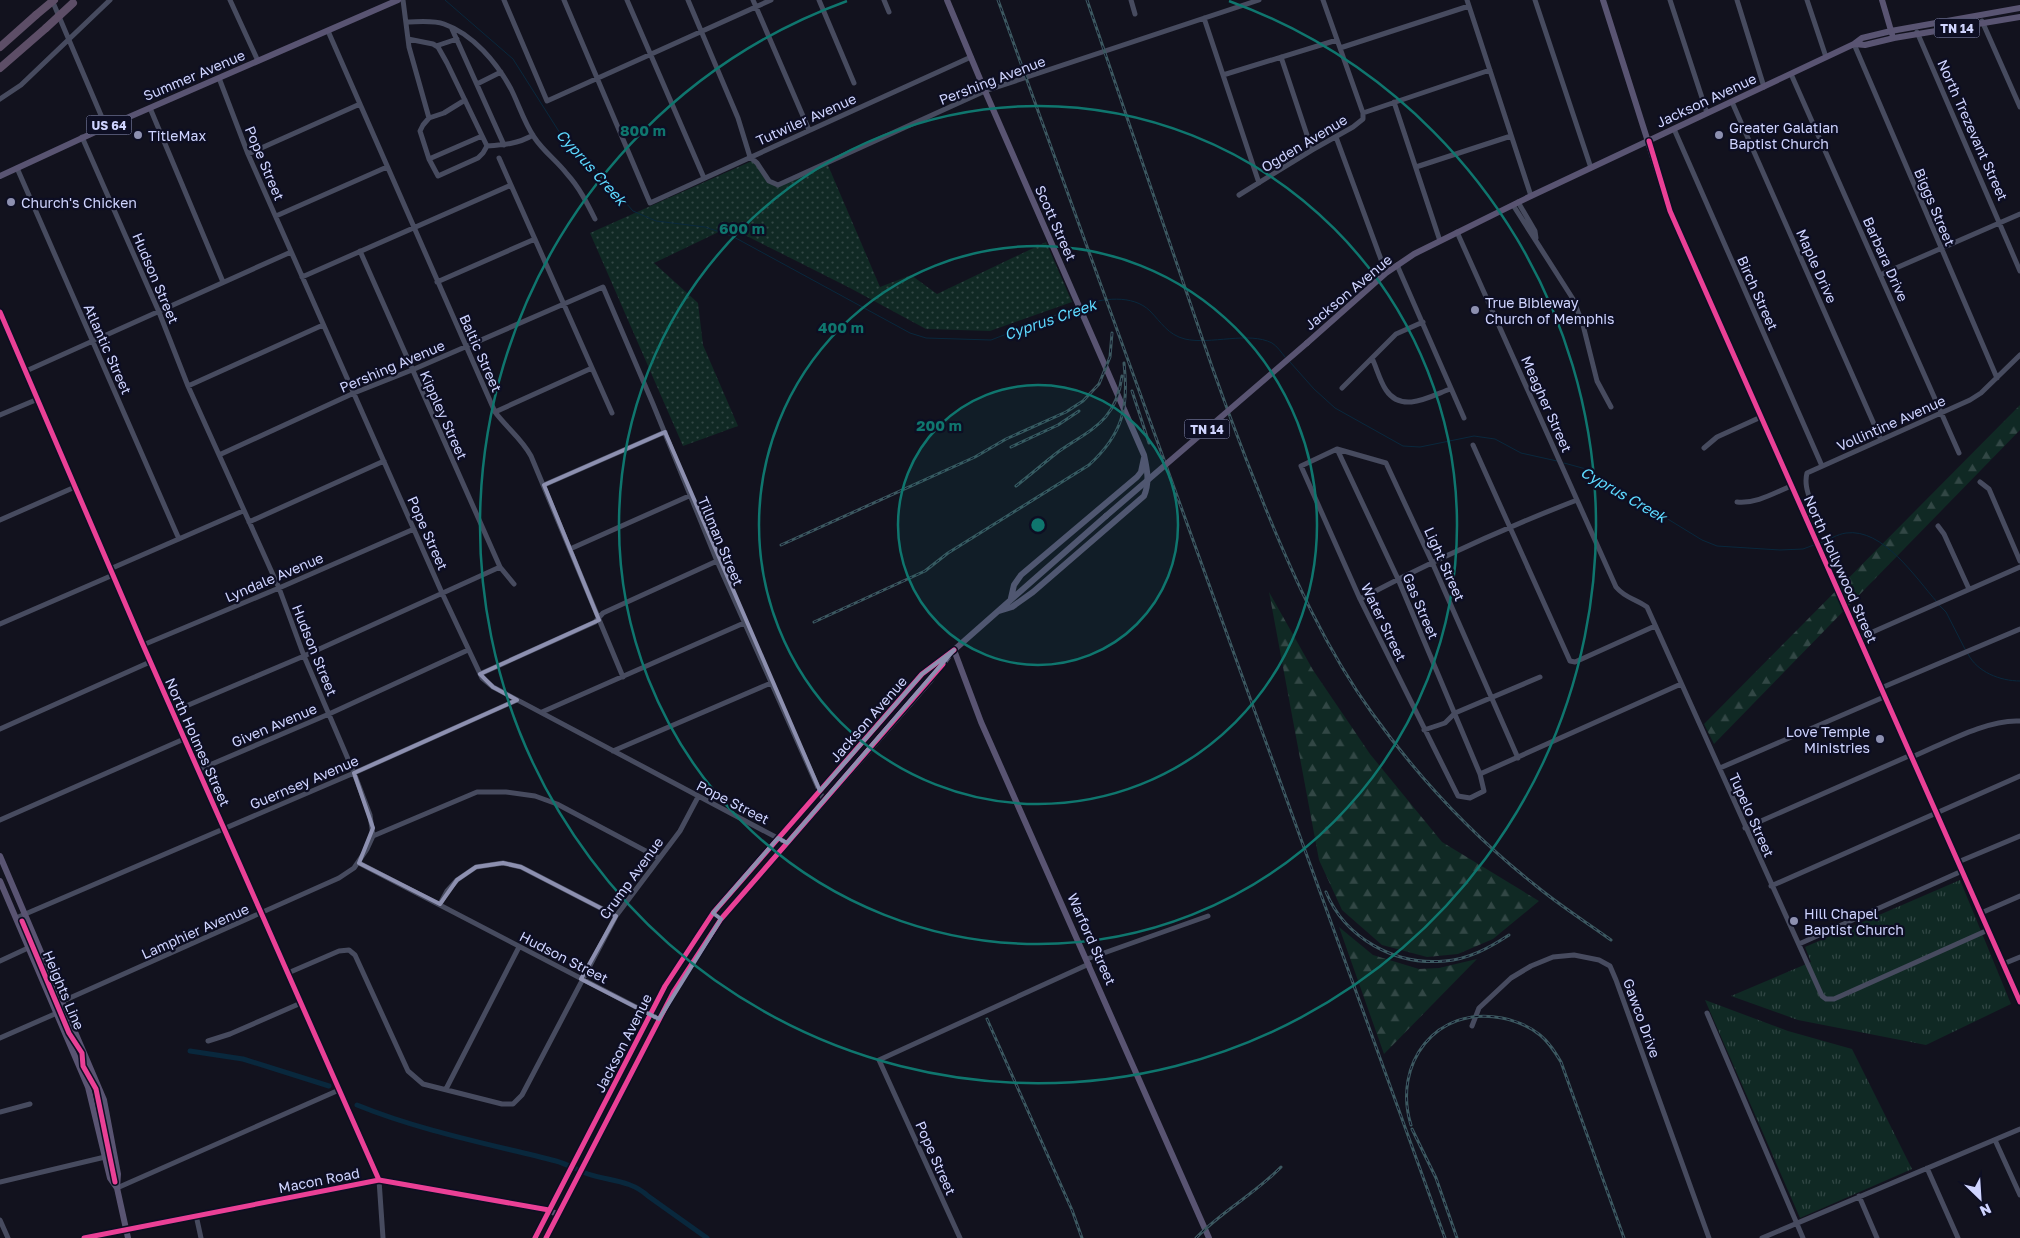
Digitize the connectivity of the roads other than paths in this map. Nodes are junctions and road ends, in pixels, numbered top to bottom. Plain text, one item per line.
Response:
1 (53, 0) edge
2 (110, 0) edge
3 (230, 0) edge
4 (398, 0) edge
5 (403, 0) edge
6 (504, 0) edge
7 (564, 0) edge
8 (627, 0) edge
9 (688, 0) edge
10 (753, 0) edge
11 (771, 0) edge
12 (819, 0) edge
13 (884, 0) edge
14 (947, 0) edge
15 (1131, 0) edge
16 (1259, 0) edge
17 (1323, 0) edge
18 (1467, 0) edge
19 (1535, 0) edge
20 (1603, 0) edge
21 (1670, 0) edge
22 (1737, 0) edge
23 (1807, 0) edge
24 (1882, 0) edge
25 (75, 2) edge
26 (1469, 6) junction
27 (756, 7) junction
28 (2020, 8) edge
29 (889, 12) dead end
30 (1135, 14) dead end
31 (1980, 14) junction
32 (1886, 15) junction
33 (2020, 17) edge
34 (1204, 18) junction
35 (406, 22) junction
36 (1983, 24) junction
37 (452, 28) junction
38 (328, 31) junction
39 (701, 31) junction
40 (1916, 31) junction
41 (1878, 34) junction
42 (1893, 34) junction
43 (408, 39) junction
44 (457, 39) junction
45 (69, 40) junction
46 (1337, 40) junction
47 (1854, 44) junction
48 (436, 46) junction
49 (0, 47) edge
50 (1340, 48) junction
51 (650, 53) junction
52 (971, 57) junction
53 (1281, 57) junction
54 (1826, 58) junction
55 (258, 61) junction
56 (0, 68) edge
57 (1490, 70) junction
58 (501, 72) junction
59 (1792, 74) junction
60 (1222, 75) junction
61 (219, 78) junction
62 (597, 78) junction
63 (854, 83) dead end
64 (477, 84) junction
65 (1764, 87) junction
66 (985, 91) junction
67 (0, 99) edge
68 (465, 100) junction
69 (1394, 102) junction
70 (1732, 102) junction
71 (360, 104) junction
72 (2020, 107) edge
73 (150, 108) junction
74 (1363, 113) junction
75 (1708, 113) junction
76 (429, 118) junction
77 (106, 127) junction
78 (1674, 129) junction
79 (809, 130) junction
80 (533, 135) junction
81 (482, 136) junction
82 (1511, 136) junction
83 (82, 137) junction
84 (1336, 138) junction
85 (1649, 141) junction
86 (504, 145) junction
87 (487, 146) junction
88 (1312, 150) junction
89 (248, 154) junction
90 (750, 157) junction
91 (499, 158) dead end
92 (429, 159) junction
93 (387, 167) junction
94 (1416, 167) junction
95 (17, 168) junction
96 (1591, 168) junction
97 (0, 176) edge
98 (704, 178) junction
99 (1259, 183) junction
100 (511, 185) junction
101 (1239, 195) dead end
102 (1531, 196) junction
103 (1515, 204) junction
104 (2020, 214) edge
105 (276, 216) junction
106 (595, 219) dead end
107 (2000, 222) junction
108 (413, 228) junction
109 (1457, 232) junction
110 (535, 239) junction
111 (1440, 241) junction
112 (1940, 248) junction
113 (360, 251) junction
114 (291, 252) junction
115 (1397, 265) junction
116 (2020, 271) edge
117 (1386, 273) junction
118 (1880, 275) junction
119 (302, 277) junction
120 (224, 282) junction
121 (437, 282) junction
122 (603, 287) joint
123 (564, 303) junction
124 (0, 312) edge
125 (159, 312) junction
126 (1423, 322) junction
127 (323, 325) junction
128 (92, 341) junction
129 (466, 347) junction
130 (2020, 355) edge
131 (1372, 358) junction
132 (592, 368) junction
133 (412, 370) junction
134 (26, 371) junction
135 (1997, 378) junction
136 (188, 386) junction
137 (1342, 388) dead end
138 (1450, 389) junction
139 (354, 393) junction
140 (38, 399) junction
141 (1611, 407) dead end
142 (495, 412) junction
143 (612, 413) dead end
144 (1943, 414) junction
145 (0, 415) edge
146 (1761, 417) junction
147 (1464, 418) dead end
148 (664, 432) junction
149 (1881, 440) junction
150 (1473, 445) dead end
151 (1704, 448) dead end
152 (1337, 449) junction
153 (1959, 453) dead end
154 (1144, 454) junction
155 (219, 455) junction
156 (384, 461) junction
157 (1822, 466) junction
158 (1980, 482) dead end
159 (544, 485) junction
160 (1791, 486) junction
161 (75, 487) junction
162 (690, 496) junction
163 (1576, 500) junction
164 (1738, 502) dead end
165 (243, 510) junction
166 (1806, 519) junction
167 (0, 520) edge
168 (248, 522) junction
169 (1510, 526) junction
170 (1938, 526) dead end
171 (414, 529) junction
172 (178, 539) junction
173 (570, 549) junction
174 (2020, 560) edge
175 (717, 561) junction
176 (1432, 562) junction
177 (500, 567) junction
178 (2020, 567) edge
179 (110, 569) junction
180 (113, 575) junction
181 (1398, 579) junction
182 (514, 584) dead end
183 (279, 588) junction
184 (1969, 589) junction
185 (442, 593) junction
186 (1011, 598) junction
187 (1360, 599) junction
188 (996, 612) junction
189 (598, 617) junction
190 (744, 623) junction
191 (0, 624) edge
192 (1655, 626) junction
193 (2020, 628) edge
194 (1859, 638) junction
195 (143, 645) junction
196 (468, 650) junction
197 (954, 650) junction
198 (304, 656) junction
199 (150, 662) junction
200 (480, 674) junction
201 (622, 677) junction
202 (1540, 678) dead end
203 (770, 683) junction
204 (1681, 684) junction
205 (1881, 688) junction
206 (1884, 696) junction
207 (1492, 699) junction
208 (518, 700) junction
209 (890, 711) junction
210 (172, 712) junction
211 (542, 712) junction
212 (329, 714) junction
213 (1455, 714) junction
214 (898, 718) junction
215 (2020, 721) edge
216 (0, 729) edge
217 (1424, 730) junction
218 (184, 739) junction
219 (613, 751) junction
220 (1911, 756) junction
221 (1518, 758) junction
222 (1720, 768) junction
223 (198, 770) junction
224 (354, 773) junction
225 (1480, 774) junction
226 (2020, 776) edge
227 (820, 791) junction
228 (698, 797) junction
229 (824, 801) junction
230 (1936, 812) junction
231 (0, 820) edge
232 (225, 828) junction
233 (1745, 828) junction
234 (373, 836) junction
235 (2020, 836) edge
236 (778, 838) junction
237 (787, 843) junction
238 (0, 856) edge
239 (659, 858) junction
240 (1958, 862) junction
241 (359, 863) junction
242 (1962, 871) junction
243 (0, 881) edge
244 (1771, 886) junction
245 (2020, 896) edge
246 (440, 904) junction
247 (262, 913) junction
248 (713, 913) junction
249 (1980, 913) junction
250 (25, 914) junction
251 (616, 916) junction
252 (1208, 916) dead end
253 (16, 918) junction
254 (721, 920) junction
255 (1988, 930) junction
256 (1799, 944) junction
257 (519, 947) junction
258 (28, 948) junction
259 (2020, 957) edge
260 (0, 961) edge
261 (1088, 961) junction
262 (2003, 964) junction
263 (288, 973) junction
264 (581, 979) junction
265 (63, 1001) junction
266 (2020, 1002) edge
267 (301, 1003) junction
268 (57, 1013) junction
269 (1707, 1013) dead end
270 (650, 1014) junction
271 (659, 1019) junction
272 (1472, 1026) dead end
273 (0, 1038) edge
274 (208, 1041) dead end
275 (446, 1089) junction
276 (339, 1090) junction
277 (30, 1104) dead end
278 (0, 1112) edge
279 (2020, 1129) edge
280 (1995, 1140) junction
281 (105, 1157) junction
282 (1927, 1168) junction
283 (379, 1180) junction
284 (0, 1182) edge
285 (116, 1188) junction
286 (2020, 1195) edge
287 (1859, 1196) junction
288 (549, 1210) junction
289 (558, 1214) junction
290 (196, 1215) junction
291 (0, 1220) edge
292 (1797, 1223) junction
293 (125, 1230) junction
294 (8, 1238) edge
295 (84, 1238) edge
296 (128, 1238) edge
297 (201, 1238) edge
298 (383, 1238) edge
299 (535, 1238) edge
300 (546, 1238) edge
301 (960, 1238) edge
302 (1209, 1238) edge
303 (1709, 1238) edge
304 (1762, 1238) edge
305 (1803, 1238) edge
306 (1877, 1238) edge
307 (1958, 1238) edge

1 - 45 street
1 - 49 highway, bridge
2 - 45 street
3 - 55 street
4 - 38 main road, Summer Avenue / US 64
5 - 35 street
6 - 62 street
7 - 62 street
8 - 51 street
9 - 39 street
10 - 27 street
11 - 27 street
12 - 63 street
13 - 29 street
14 - 52 main road, Scott Street
15 - 30 street
16 - 34 street, Pershing Avenue
17 - 46 street
18 - 26 street
19 - 96 street
20 - 85 main road, North Hollywood Street
21 - 75 street
22 - 65 street
23 - 54 street
24 - 32 main road
25 - 56 highway, bridge
26 - 50 street
26 - 57 street
27 - 39 street
27 - 79 street
28 - 31 main road, Jackson Avenue / TN 14
31 - 36 street
31 - 40 main road, Jackson Avenue / TN 14
32 - 41 main road
32 - 42 main road
33 - 36 main road, Jackson Avenue / TN 14
34 - 60 street
34 - 66 street, Pershing Avenue
35 - 37 street
35 - 43 street
36 - 40 main road, Jackson Avenue / TN 14
36 - 72 street
37 - 44 street
37 - 58 street
38 - 55 main road, Summer Avenue / US 64
38 - 71 street, Baltic Street
39 - 51 street
39 - 90 street
40 - 42 main road, Jackson Avenue / TN 14
40 - 107 street, North Trezevant Street
41 - 42 main road, Jackson Avenue / TN 14
41 - 47 main road, Jackson Avenue / TN 14
42 - 47 main road, Jackson Avenue / TN 14
43 - 48 street
43 - 76 street
44 - 48 street
44 - 64 street
45 - 67 street
45 - 77 street
46 - 50 street
46 - 53 street
47 - 54 main road, Jackson Avenue / TN 14
47 - 112 street, Biggs Street
48 - 68 street
50 - 74 street
51 - 62 street
51 - 98 street
52 - 66 main road, Scott Street
52 - 79 street, Tutwiler Avenue
53 - 60 street
53 - 88 street
54 - 59 main road, Jackson Avenue / TN 14
55 - 61 main road, Summer Avenue / US 64
57 - 69 street, Ogden Avenue
57 - 82 street
58 - 64 street
58 - 80 street
59 - 65 main road, Jackson Avenue / TN 14
59 - 118 street, Barbara Drive
60 - 99 street
61 - 73 main road, Summer Avenue / US 64
61 - 89 street, Pope Street
62 - 98 street, Tutwiler Avenue
64 - 86 street
65 - 70 main road, Jackson Avenue / TN 14
66 - 90 street, Pershing Avenue
66 - 154 main road, Scott Street
68 - 76 street
68 - 81 street
69 - 74 street, Ogden Avenue
69 - 94 street
70 - 75 main road, Jackson Avenue / TN 14
70 - 149 street, Maple Drive
71 - 89 street
71 - 93 street, Baltic Street
73 - 77 main road, Summer Avenue / US 64
73 - 120 street
74 - 84 street, Ogden Avenue
75 - 78 main road, Jackson Avenue / TN 14
76 - 92 street
77 - 83 main road, Summer Avenue / US 64
78 - 85 main road, Jackson Avenue / TN 14
78 - 157 street, Birch Street
79 - 90 street, Tutwiler Avenue
80 - 86 street
80 - 106 street
81 - 87 street
81 - 92 street
82 - 94 street
82 - 102 street
83 - 95 main road, Summer Avenue / US 64
83 - 125 street, Hudson Street
84 - 88 street, Ogden Avenue
84 - 117 street
85 - 96 main road, Jackson Avenue / TN 14
85 - 146 main road, North Hollywood Street
86 - 87 street
87 - 92 street
88 - 99 street, Ogden Avenue
89 - 105 street, Pope Street
90 - 98 street, Tutwiler Avenue
91 - 100 street
93 - 105 street
93 - 108 street, Baltic Street
94 - 111 street
95 - 97 main road, Summer Avenue / US 64
95 - 128 street, Atlantic Street
96 - 102 main road, Jackson Avenue / TN 14
99 - 101 street, Ogden Avenue
100 - 108 street
100 - 110 street
102 - 103 main road, Jackson Avenue / TN 14
103 - 109 main road, Jackson Avenue / TN 14
103 - 141 street
104 - 107 street
105 - 114 street, Pope Street
107 - 112 street
107 - 116 street, North Trezevant Street
108 - 113 street
108 - 121 street, Baltic Street
109 - 111 main road, Jackson Avenue / TN 14
109 - 163 street, Meagher Street
110 - 121 street
110 - 123 street
111 - 115 main road, Jackson Avenue / TN 14
112 - 118 street
112 - 135 street, Biggs Street
113 - 119 street
113 - 133 street, Kippley Street
114 - 119 street, Pope Street
114 - 120 street
115 - 117 main road, Jackson Avenue / TN 14
115 - 126 street
117 - 186 main road, Jackson Avenue / TN 14, bridge
118 - 144 street, Barbara Drive
119 - 127 street, Pope Street
120 - 125 street
121 - 129 street, Baltic Street
122 - 123 street, Pershing Avenue
122 - 148 street, Tillman Street
123 - 129 street, Pershing Avenue
123 - 132 street
124 - 134 street, North Holmes Street
125 - 128 street
125 - 136 street, Hudson Street
126 - 131 street
126 - 138 street
127 - 136 street
127 - 139 street, Pope Street
128 - 134 street
128 - 172 street, Atlantic Street
129 - 133 street, Pershing Avenue
129 - 142 street, Baltic Street
130 - 135 street, Vollintine Avenue
131 - 137 street
131 - 138 street
132 - 142 street
132 - 143 street
133 - 139 street, Pershing Avenue
133 - 177 street, Kippley Street
134 - 140 street, North Holmes Street
135 - 144 street, Vollintine Avenue
136 - 155 street, Hudson Street
138 - 147 street
139 - 155 street, Pershing Avenue
139 - 156 street, Pope Street
140 - 145 street
140 - 161 street, North Holmes Street
142 - 159 street, Baltic Street
144 - 149 street, Vollintine Avenue
144 - 153 street, Barbara Drive
146 - 151 street
146 - 160 main road, North Hollywood Street
148 - 159 street
148 - 162 street, Tillman Street
149 - 157 street, Vollintine Avenue
150 - 169 street
152 - 176 street, Light Street
152 - 181 street, Gas Street
152 - 187 street, Water Street
154 - 186 main road
154 - 188 main road, Scott Street
155 - 165 street, Hudson Street
156 - 168 street
156 - 171 street, Pope Street
157 - 166 street, Vollintine Avenue
158 - 174 street
159 - 173 street, Baltic Street
160 - 164 street
160 - 166 main road, North Hollywood Street
161 - 167 street
161 - 179 street, North Holmes Street
162 - 173 street
162 - 175 street, Tillman Street
163 - 169 street
163 - 192 street, Meagher Street
165 - 168 street, Hudson Street
165 - 172 street
166 - 194 main road, North Hollywood Street
168 - 183 street, Hudson Street
169 - 176 street
169 - 192 street
170 - 184 street
171 - 183 street, Lyndale Avenue
171 - 185 street, Pope Street
172 - 179 street
173 - 189 street, Baltic Street
175 - 189 street
175 - 190 street, Tillman Street
176 - 181 street
176 - 207 street, Light Street
177 - 182 street, Kippley Street
177 - 185 street
178 - 184 street
179 - 180 street, North Holmes Street
180 - 191 street
180 - 195 street, North Holmes Street
181 - 187 street
181 - 213 street, Gas Street
183 - 195 street, Lyndale Avenue
183 - 198 street, Hudson Street
184 - 194 street
185 - 196 street, Pope Street
185 - 198 street
186 - 188 main road, Jackson Avenue / TN 14
187 - 217 street, Water Street
188 - 197 main road, Jackson Avenue / TN 14
189 - 200 street
189 - 201 street, Baltic Street
190 - 201 street
190 - 203 street, Tillman Street
192 - 204 street, Tupelo Street
193 - 205 street
194 - 205 main road, North Hollywood Street
195 - 199 street, North Holmes Street
196 - 200 street, Pope Street
196 - 212 street, Given Avenue
197 - 209 main road, Jackson Avenue / TN 14
197 - 214 main road, Jackson Avenue / TN 14
197 - 261 main road, Warford Street
198 - 210 street
198 - 212 street, Hudson Street
199 - 210 street, North Holmes Street
199 - 216 street
200 - 208 street, Pope Street
201 - 211 street
202 - 207 street
203 - 219 street
203 - 227 street, Tillman Street
204 - 221 street
204 - 222 street, Tupelo Street
205 - 206 main road, North Hollywood Street
206 - 220 main road, North Hollywood Street
206 - 222 street
207 - 213 street
207 - 221 street, Light Street
208 - 211 street, Pope Street
208 - 224 street, Guernsey Avenue
209 - 214 street
209 - 227 main road, Jackson Avenue / TN 14
210 - 218 street, North Holmes Street
211 - 219 street, Pope Street
212 - 223 street, Given Avenue
212 - 224 street, Hudson Street
213 - 217 street
213 - 225 street, Gas Street
214 - 229 main road, Jackson Avenue / TN 14
215 - 220 street
217 - 225 street, Water Street
218 - 223 street, North Holmes Street
218 - 231 street
219 - 228 street, Pope Street
220 - 230 main road, North Hollywood Street
220 - 233 street
221 - 225 street
222 - 233 street, Tupelo Street
223 - 232 street, North Holmes Street
224 - 232 street, Guernsey Avenue
224 - 234 street, Hudson Street
226 - 230 street
227 - 229 street, Tillman Street
227 - 236 main road, Jackson Avenue / TN 14
228 - 236 street, Pope Street
228 - 239 street, Crump Avenue
229 - 237 main road, Jackson Avenue / TN 14
230 - 240 main road, North Hollywood Street
230 - 244 street
232 - 247 street, North Holmes Street
232 - 250 street, Guernsey Avenue
233 - 244 street, Tupelo Street
234 - 239 street
234 - 241 street
235 - 240 street
236 - 237 street, Pope Street
236 - 248 main road, Jackson Avenue / TN 14
237 - 254 main road, Jackson Avenue / TN 14
238 - 250 main road
239 - 251 street, Crump Avenue
240 - 242 main road, North Hollywood Street
241 - 246 street, Hudson Street
241 - 247 street, Lamphier Avenue
242 - 249 main road, North Hollywood Street
242 - 256 street
243 - 253 main road
244 - 256 street, Tupelo Street
245 - 249 street
246 - 251 street
246 - 257 street, Hudson Street
247 - 263 street, North Holmes Street
247 - 265 street, Lamphier Avenue
248 - 254 street
248 - 270 main road, Jackson Avenue / TN 14
249 - 255 main road, North Hollywood Street
250 - 253 street, Guernsey Avenue
250 - 265 main road
251 - 264 street, Crump Avenue
252 - 261 street
253 - 258 main road
254 - 271 main road, Jackson Avenue / TN 14
255 - 256 street, Tupelo Street
255 - 262 main road, North Hollywood Street
257 - 264 street, Hudson Street
257 - 275 street
258 - 260 street
258 - 268 main road
259 - 262 street
261 - 301 street, Pope Street
261 - 302 main road, Warford Street
262 - 266 main road, North Hollywood Street
263 - 267 street, North Holmes Street
263 - 275 street
264 - 270 street, Hudson Street
264 - 275 street, Crump Avenue
265 - 285 main road
267 - 274 street
267 - 276 street, North Holmes Street
268 - 273 street
268 - 281 main road
269 - 292 street
270 - 271 street, Hudson Street
270 - 288 main road, Jackson Avenue / TN 14
271 - 289 main road, Jackson Avenue / TN 14
272 - 303 street, Gawco Drive
276 - 283 street, North Holmes Street
276 - 285 street
277 - 278 street
279 - 280 street
280 - 282 street
280 - 286 street
281 - 284 street
281 - 285 main road
282 - 287 street
282 - 307 street
283 - 288 main road, Macon Road
283 - 290 main road, Macon Road
283 - 298 street, North Holmes Street
285 - 293 main road
287 - 292 street
287 - 306 street
288 - 289 main road, Macon Road
288 - 299 main road, Jackson Avenue / TN 14
289 - 300 main road, Jackson Avenue / TN 14
290 - 293 main road, Macon Road
290 - 297 street
291 - 294 street
292 - 304 street
292 - 305 street
293 - 295 main road, Macon Road
293 - 296 main road

